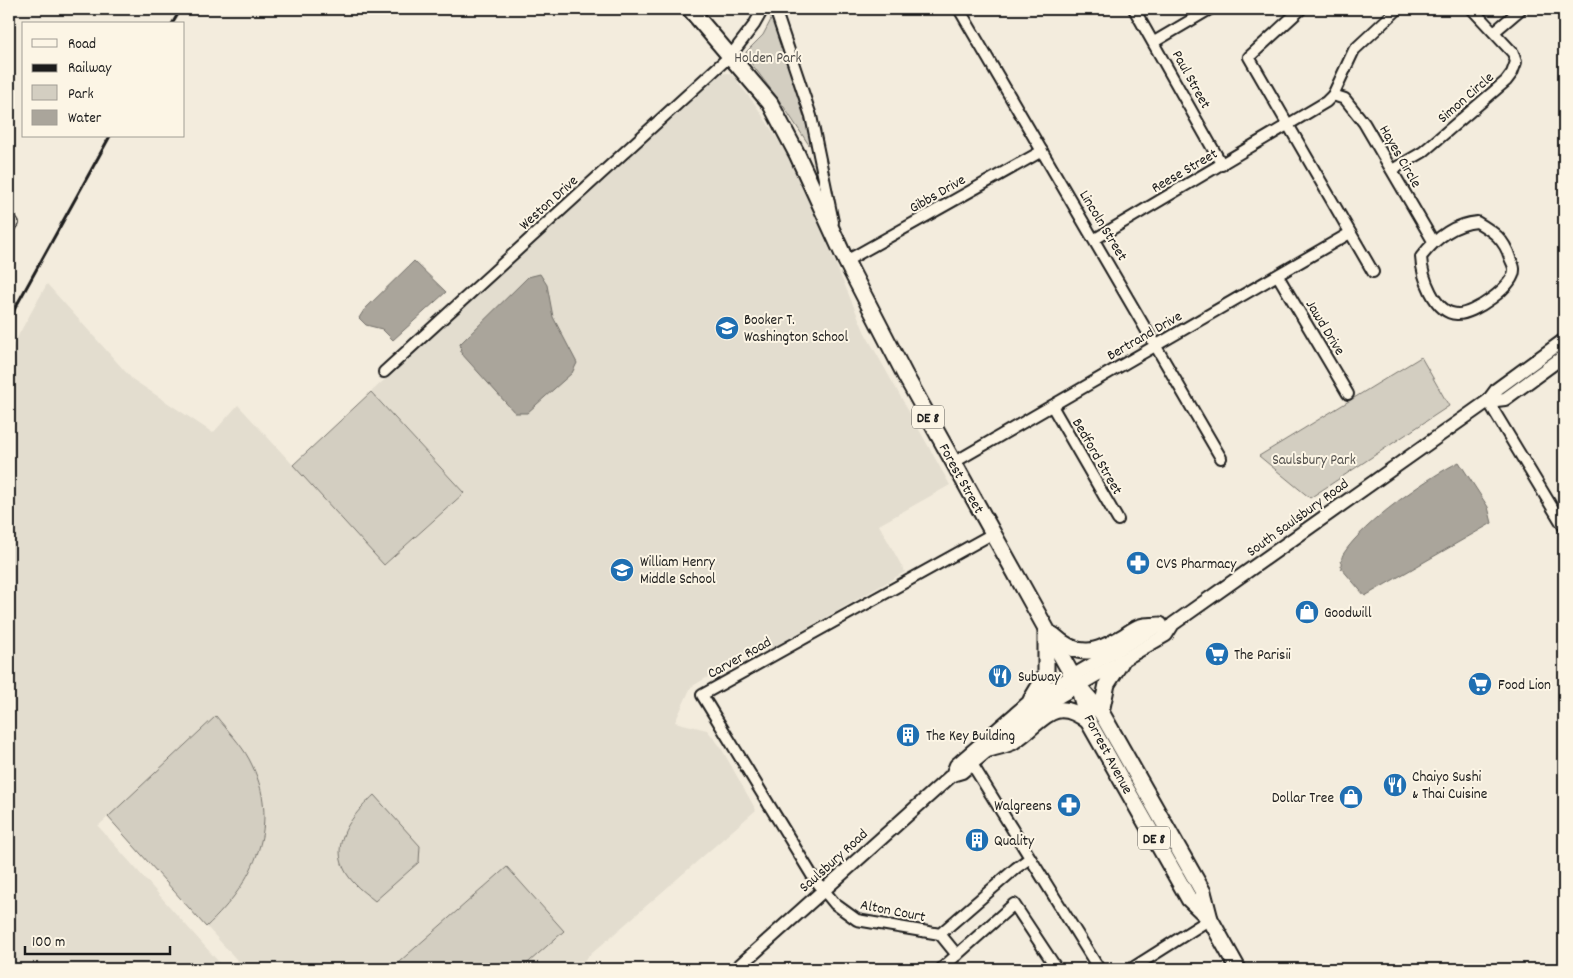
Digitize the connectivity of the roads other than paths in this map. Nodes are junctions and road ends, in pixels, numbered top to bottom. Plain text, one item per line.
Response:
1 (690, 9) edge
2 (763, 9) edge
3 (775, 9) edge
4 (959, 9) edge
5 (1134, 9) edge
6 (1210, 9) edge
7 (1301, 9) edge
8 (1398, 9) edge
9 (1472, 9) edge
10 (1520, 9) edge
11 (1494, 32) junction
12 (1154, 42) junction
13 (731, 55) junction
14 (1333, 95) junction
15 (1289, 126) junction
16 (1042, 151) junction
17 (1222, 165) junction
18 (1392, 170) junction
19 (1350, 233) junction
20 (1095, 239) junction
21 (837, 240) junction
22 (1433, 241) junction
23 (846, 261) junction
24 (1373, 272) dead end
25 (1278, 276) junction
26 (1564, 340) edge
27 (1157, 346) junction
28 (1564, 356) edge
29 (384, 372) dead end
30 (1348, 394) dead end
31 (1488, 401) junction
32 (1052, 406) junction
33 (1221, 458) dead end
34 (953, 463) junction
35 (1118, 520) dead end
36 (1564, 527) edge
37 (992, 534) junction
38 (1166, 624) junction
39 (1046, 629) junction
40 (1121, 662) junction
41 (1075, 681) junction
42 (1030, 700) junction
43 (1101, 712) junction
44 (1088, 721) junction
45 (989, 749) junction
46 (972, 764) junction
47 (952, 775) junction
48 (1030, 858) junction
49 (824, 890) junction
50 (1210, 919) junction
51 (940, 934) junction
52 (957, 955) junction
53 (736, 969) edge
54 (941, 969) edge
55 (1057, 969) edge
56 (1099, 969) edge
57 (1132, 969) edge
58 (1238, 969) edge

1 - 13 highway, DE 8
2 - 13 street
3 - 21 street, Forest Street
4 - 16 street, Lincoln Street
5 - 12 street, Paul Street
6 - 12 street
7 - 15 street
8 - 14 street
9 - 11 street, Simon Circle
10 - 11 street
11 - 18 street, Simon Circle
12 - 17 street, Paul Street
13 - 21 highway, Forest Street / DE 8
13 - 29 street, Weston Drive
14 - 15 street, Reese Street
14 - 18 street, Hayes Circle
15 - 17 street, Reese Street
15 - 19 street
16 - 20 street, Lincoln Street
16 - 23 street, Gibbs Drive
17 - 20 street, Reese Street
18 - 22 street, Hayes Circle
19 - 24 street
19 - 25 street, Bertrand Drive
20 - 27 street, Lincoln Street
21 - 23 highway, Forest Street / DE 8
22 - 22 street
23 - 34 highway, Forest Street / DE 8
25 - 27 street, Bertrand Drive
25 - 30 street, Jawd Drive
26 - 31 main road, South Saulsbury Road
27 - 32 street, Bertrand Drive
27 - 33 street, Lincoln Street
28 - 31 main road, South Saulsbury Road
31 - 36 street
31 - 38 main road, South Saulsbury Road
32 - 34 street, Bertrand Drive
32 - 35 street, Bedford Street
34 - 37 highway, Forest Street / DE 8
37 - 39 highway, Forest Street / DE 8
37 - 49 street, Carver Road
38 - 39 highway
38 - 40 main road, South Saulsbury Road
38 - 41 main road, South Saulsbury Road
39 - 41 highway, Forest Street / DE 8
39 - 42 highway
40 - 41 main road, South Saulsbury Road
40 - 43 highway
41 - 42 main road, Saulsbury Road
41 - 43 highway, Forrest Avenue / DE 8
41 - 44 highway, Forrest Avenue / DE 8
41 - 45 main road, Saulsbury Road
42 - 47 main road, Saulsbury Road
43 - 50 highway, Forrest Avenue / DE 8
44 - 45 highway
44 - 50 highway, Forrest Avenue / DE 8
45 - 46 main road, Saulsbury Road
46 - 47 main road, Saulsbury Road
46 - 48 street
47 - 49 main road, Saulsbury Road
48 - 51 street, Alton Court
48 - 56 street
49 - 51 street, Alton Court
49 - 53 main road, Saulsbury Road
50 - 57 street
50 - 58 highway, Forrest Avenue / DE 8
51 - 52 street
52 - 54 street
52 - 55 street

